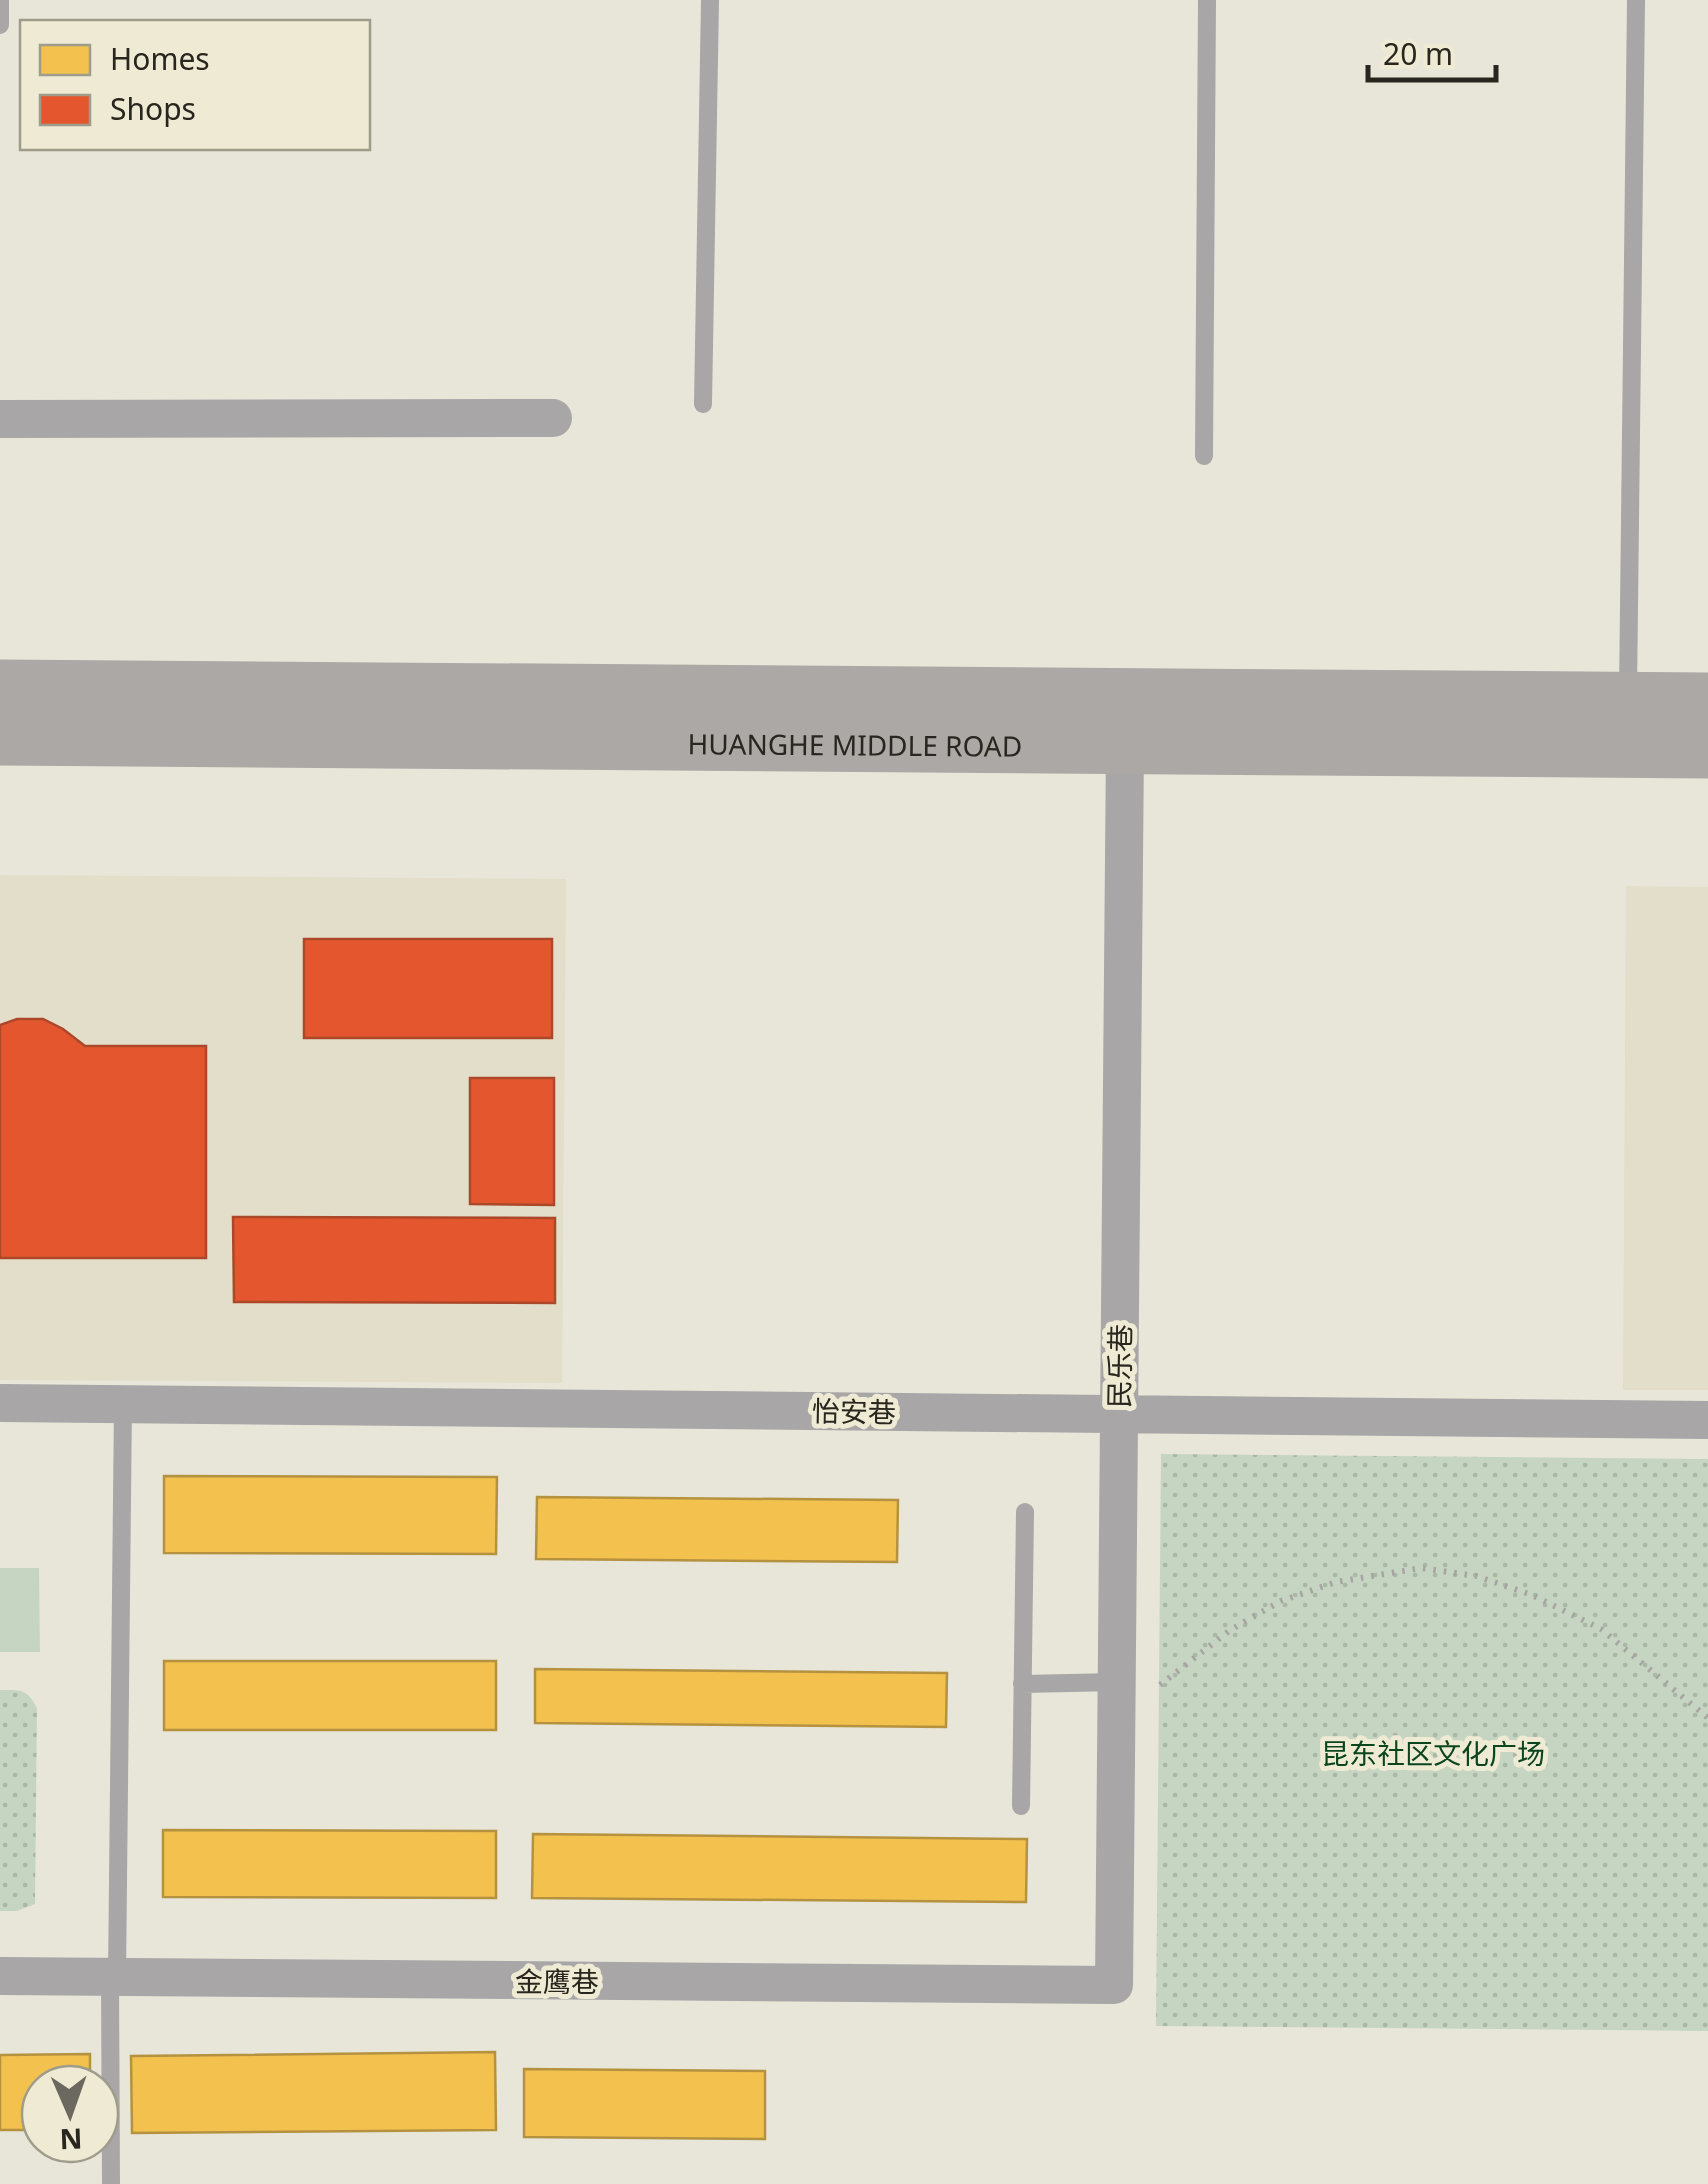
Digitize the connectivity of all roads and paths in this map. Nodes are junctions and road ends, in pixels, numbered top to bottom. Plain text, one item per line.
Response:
1 (0, 0) edge
2 (710, 0) edge
3 (1208, 0) edge
4 (1636, 0) edge
5 (0, 25) edge
6 (704, 404) dead end
7 (552, 418) dead end
8 (0, 419) edge
9 (1204, 456) dead end
10 (0, 687) edge
11 (1628, 699) junction
12 (1708, 700) edge
13 (0, 738) edge
14 (1125, 746) junction
15 (1708, 751) edge
16 (0, 1404) edge
17 (124, 1404) junction
18 (1119, 1414) junction
19 (1708, 1420) edge
20 (1025, 1512) dead end
21 (1116, 1682) junction
22 (1022, 1684) junction
23 (1160, 1685) dead end
24 (1708, 1718) edge
25 (1020, 1806) dead end
26 (0, 1976) edge
27 (114, 1977) junction
28 (1114, 1985) joint
29 (111, 2184) edge

1 - 5 lane
2 - 6 lane
3 - 9 lane
4 - 11 lane
7 - 8 street
10 - 11 main road, HUANGHE MIDDLE ROAD
11 - 12 main road, HUANGHE MIDDLE ROAD
13 - 14 main road, HUANGHE MIDDLE ROAD
14 - 15 main road, HUANGHE MIDDLE ROAD
14 - 18 street, 民乐巷
16 - 17 street, 怡安巷
17 - 18 street, 怡安巷
17 - 27 lane
18 - 19 street, 怡安巷
18 - 21 street, 民乐巷
20 - 22 lane
21 - 22 lane
21 - 28 street, 民乐巷
22 - 25 lane
23 - 24 path
26 - 27 street, 金鹰巷
27 - 28 street, 金鹰巷
27 - 29 lane

